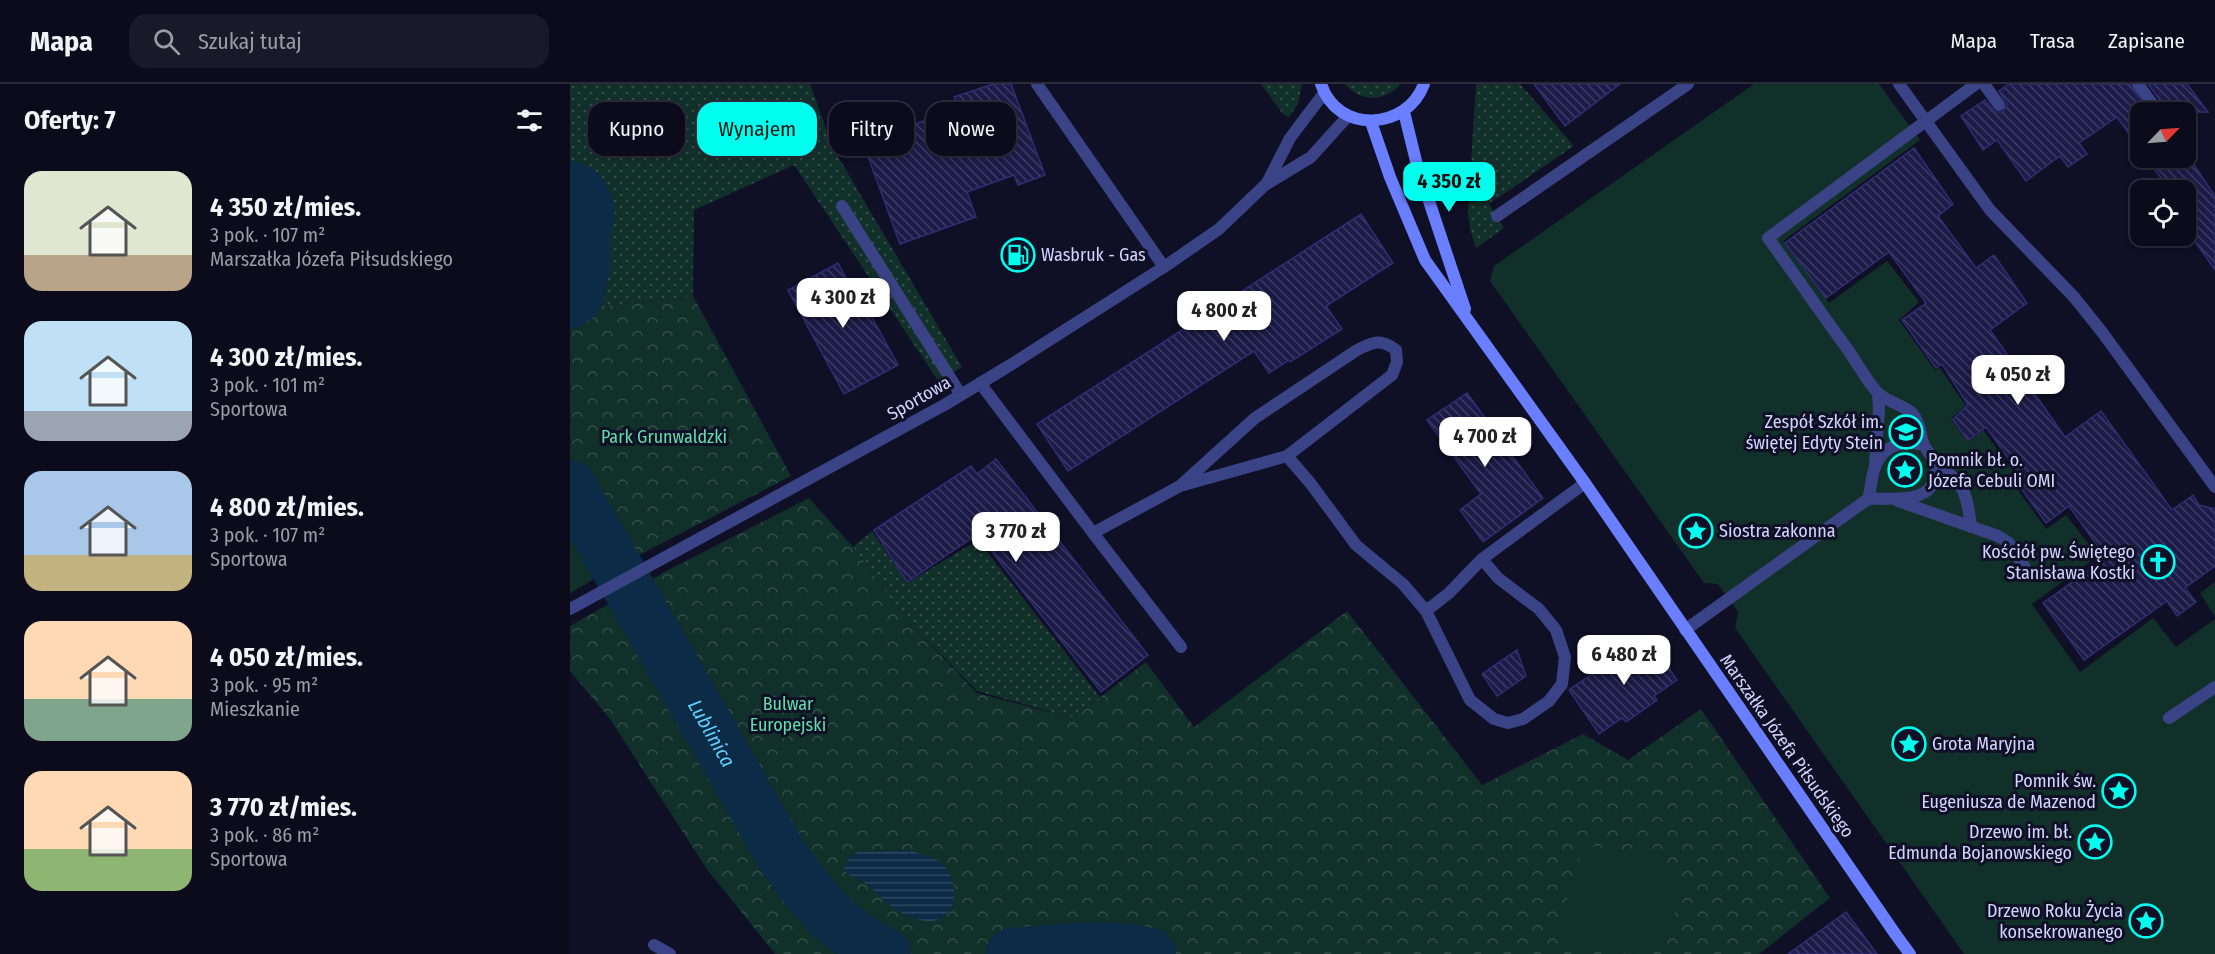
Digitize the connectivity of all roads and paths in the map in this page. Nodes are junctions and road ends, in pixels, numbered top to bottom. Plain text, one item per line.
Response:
1 (1037, 84) edge
2 (1424, 84) edge
3 (1688, 84) edge
4 (1899, 84) edge
5 (1976, 84) edge
6 (1984, 84) edge
7 (2138, 84) edge
8 (1322, 89) edge
9 (2151, 102) edge
10 (1999, 105) dead end
11 (1404, 112) junction
12 (1348, 116) junction
13 (1371, 122) junction
14 (1925, 122) junction
15 (1265, 185) junction
16 (842, 206) dead end
17 (1497, 216) dead end
18 (1164, 267) junction
19 (1469, 321) junction
20 (980, 383) junction
21 (1878, 394) junction
22 (961, 395) junction
23 (1924, 445) junction
24 (1287, 456) junction
25 (1936, 464) junction
26 (1874, 471) junction
27 (1585, 483) junction
28 (1180, 486) junction
29 (2215, 487) edge
30 (1868, 499) junction
31 (1897, 500) junction
32 (1971, 527) junction
33 (1094, 534) junction
34 (1482, 560) junction
35 (2031, 574) dead end
36 (570, 609) edge
37 (1426, 611) junction
38 (1685, 630) junction
39 (1181, 647) dead end
40 (2215, 687) edge
41 (2169, 718) dead end
42 (654, 945) dead end
43 (670, 954) edge
44 (1911, 954) edge

1 - 18 street
2 - 11 main road
3 - 17 street
4 - 14 street
5 - 14 street
6 - 10 street
7 - 9 street
8 - 12 main road
8 - 15 street, Sportowa
11 - 13 main road
11 - 19 main road, Marszałka Józefa Piłsudskiego
12 - 13 main road
12 - 15 street, Sportowa
13 - 19 main road, Marszałka Józefa Piłsudskiego
14 - 21 street
14 - 29 street
15 - 18 street, Sportowa
16 - 22 street
18 - 20 street, Sportowa
19 - 27 main road, Marszałka Józefa Piłsudskiego
20 - 22 street, Sportowa
20 - 33 street
21 - 23 street
21 - 26 street
22 - 36 street, Sportowa
23 - 25 street
23 - 26 street
24 - 28 street
24 - 28 street
24 - 37 street
25 - 31 street
25 - 32 street
26 - 30 street
27 - 34 street
27 - 38 main road, Marszałka Józefa Piłsudskiego
28 - 33 street
30 - 31 street
30 - 38 street
31 - 32 street
32 - 35 street
33 - 39 street
34 - 37 street
34 - 37 street
38 - 44 main road, Marszałka Józefa Piłsudskiego
40 - 41 street
42 - 43 street

